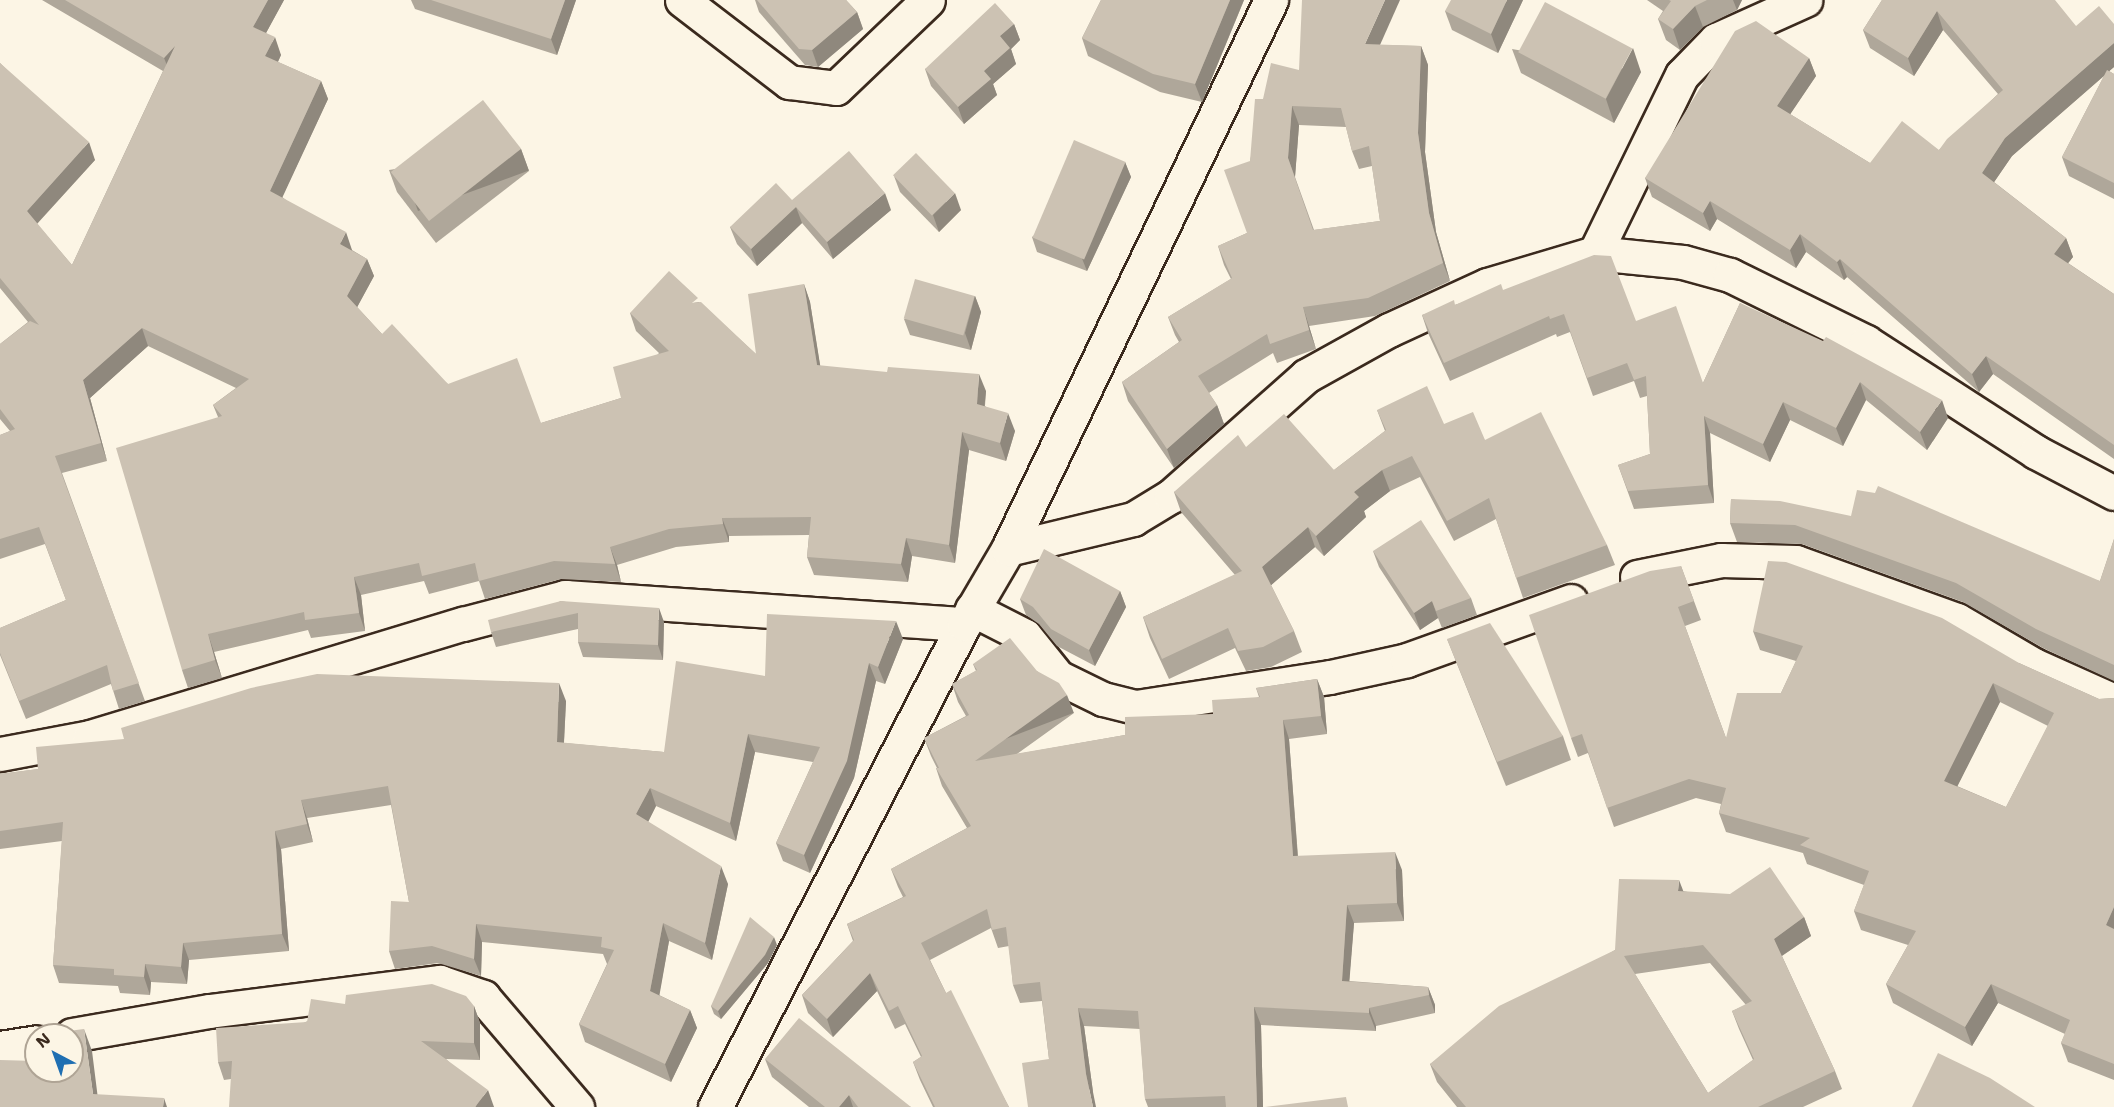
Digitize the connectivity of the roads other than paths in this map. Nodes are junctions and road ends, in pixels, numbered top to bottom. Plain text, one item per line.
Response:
1 (682, 0) edge
2 (928, 0) edge
3 (1271, 0) edge
4 (1805, 0) edge
5 (1595, 253) junction
6 (2114, 493) edge
7 (1008, 549) junction
8 (968, 616) junction
9 (2114, 701) edge
10 (0, 754) edge
11 (84, 1033) edge
12 (24, 1044) edge
13 (0, 1048) edge
14 (577, 1107) edge
15 (715, 1107) edge

1 - 2 street
3 - 7 street
4 - 5 street
5 - 6 street
5 - 7 street
7 - 8 street
8 - 9 street
8 - 10 street
8 - 15 street
11 - 14 street
12 - 13 street

